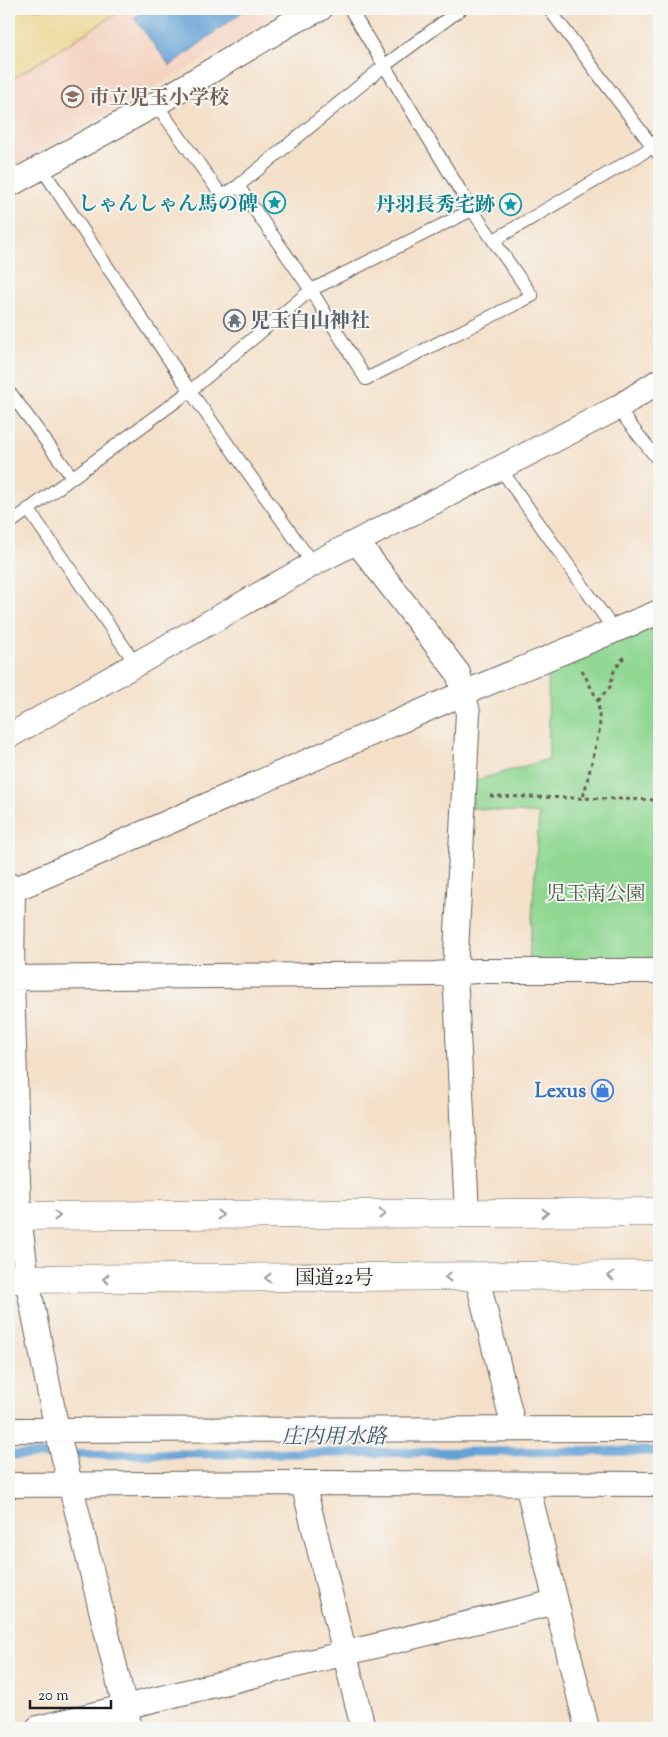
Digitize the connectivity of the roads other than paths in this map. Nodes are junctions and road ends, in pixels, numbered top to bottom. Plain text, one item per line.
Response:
1 (320, 9) edge
2 (350, 9) edge
3 (461, 9) edge
4 (549, 9) edge
5 (284, 16) edge
6 (384, 66) junction
7 (156, 104) junction
8 (657, 151) edge
9 (41, 167) junction
10 (9, 185) edge
11 (238, 186) junction
12 (472, 210) junction
13 (494, 240) junction
14 (311, 290) junction
15 (659, 381) edge
16 (190, 391) junction
17 (9, 398) edge
18 (617, 408) junction
19 (659, 461) edge
20 (500, 468) junction
21 (72, 477) junction
22 (28, 509) junction
23 (9, 524) edge
24 (357, 542) junction
25 (313, 564) junction
26 (659, 612) edge
27 (614, 630) junction
28 (136, 664) junction
29 (464, 693) junction
30 (9, 736) edge
31 (11, 888) edge
32 (659, 971) edge
33 (454, 974) junction
34 (10, 978) edge
35 (659, 1212) edge
36 (467, 1213) junction
37 (14, 1216) edge
38 (659, 1275) edge
39 (477, 1276) junction
40 (18, 1279) edge
41 (514, 1429) junction
42 (659, 1429) edge
43 (9, 1430) edge
44 (59, 1437) junction
45 (69, 1479) junction
46 (303, 1483) junction
47 (527, 1484) junction
48 (659, 1484) edge
49 (9, 1485) edge
50 (556, 1602) junction
51 (345, 1653) junction
52 (128, 1718) edge
53 (38, 1728) edge
54 (363, 1728) edge
55 (587, 1728) edge

1 - 5 street
2 - 6 lane
3 - 6 lane
4 - 8 lane
5 - 7 street
6 - 11 lane
6 - 12 lane
7 - 9 street
7 - 11 lane
8 - 13 lane
9 - 10 street
9 - 16 lane
11 - 14 lane
12 - 13 lane
12 - 14 lane
13 - 14 lane
14 - 16 lane
15 - 18 street
16 - 21 lane
16 - 25 lane
17 - 21 lane
18 - 19 lane
18 - 20 street
20 - 24 street
20 - 27 lane
21 - 22 lane
22 - 23 lane
22 - 28 lane
24 - 25 street
24 - 29 street
25 - 28 street
26 - 27 street
27 - 29 street
28 - 30 street
29 - 31 street
29 - 33 street
31 - 34 street
32 - 33 street
33 - 34 street
33 - 36 street
34 - 37 street
36 -> 35 highway
37 -> 36 highway
37 - 40 street
38 -> 39 highway, 国道22号
39 -> 40 highway, 国道22号
39 - 41 street
40 - 44 street
41 - 42 street
41 - 44 street
43 - 44 street
44 - 45 street
45 - 46 street
45 - 49 street
45 - 52 street
46 - 47 street
46 - 51 street
47 - 48 street
47 - 50 street
50 - 51 street
50 - 55 street
51 - 52 street
51 - 54 street
52 - 53 street

